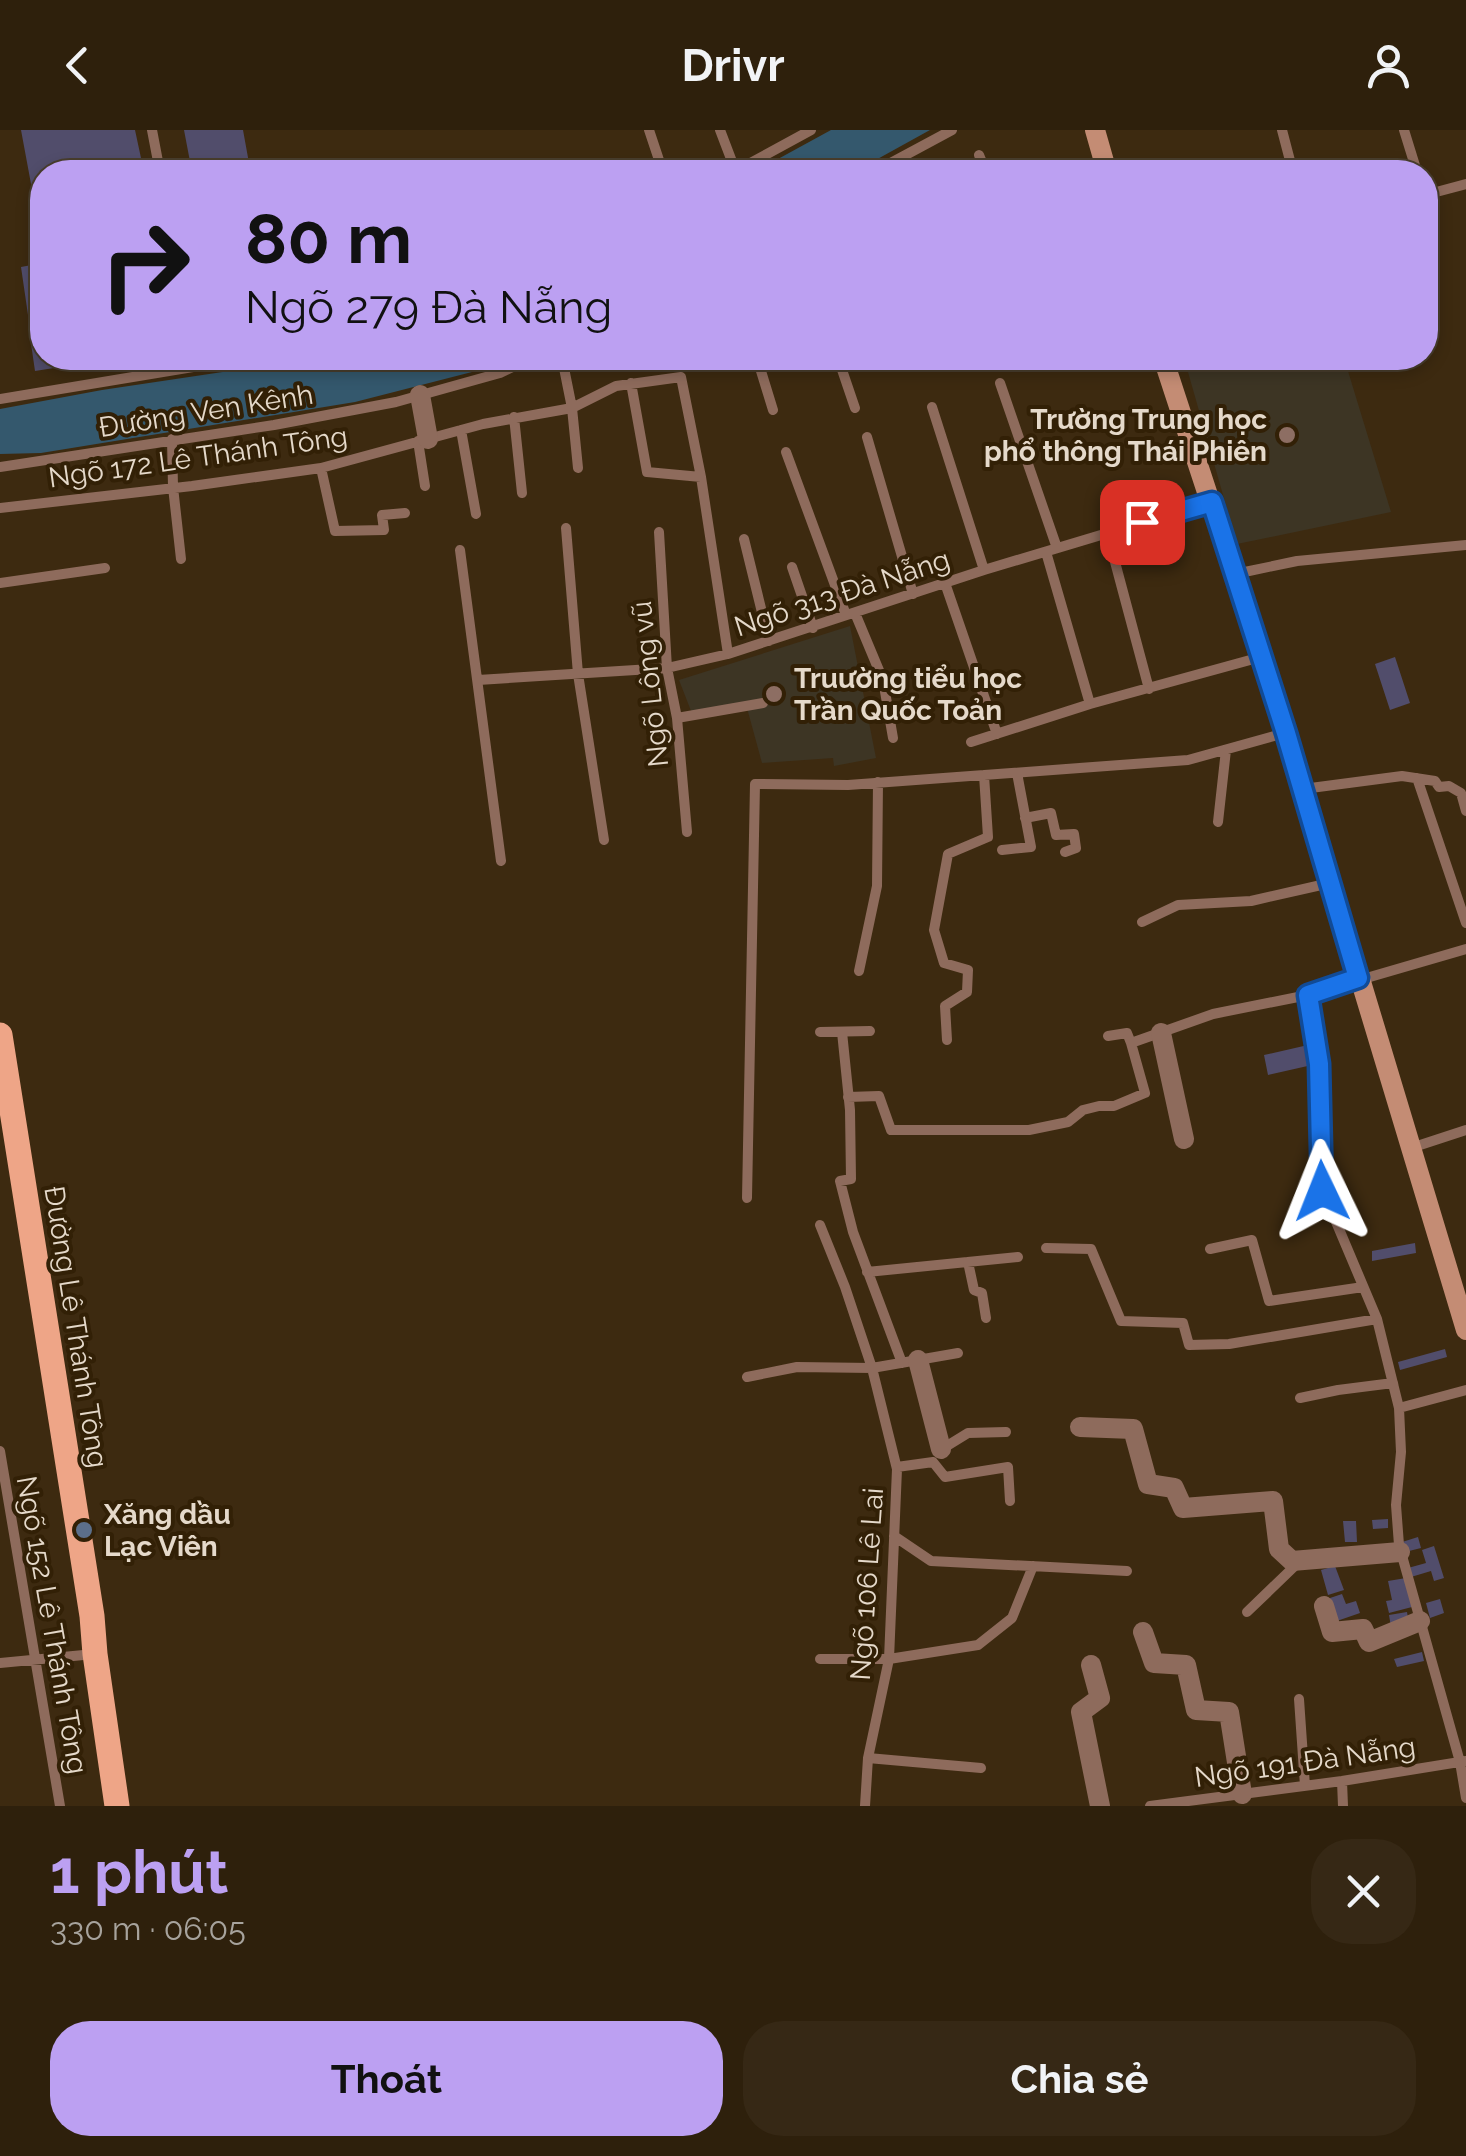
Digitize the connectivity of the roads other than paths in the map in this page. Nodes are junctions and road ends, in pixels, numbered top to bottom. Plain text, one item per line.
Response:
1 (152, 130) edge
2 (649, 130) edge
3 (720, 130) edge
4 (811, 130) edge
5 (952, 130) edge
6 (1095, 130) edge
7 (1282, 130) edge
8 (1404, 130) edge
9 (794, 134) edge
10 (979, 155) dead end
11 (158, 160) edge
12 (659, 160) edge
13 (731, 160) edge
14 (754, 160) edge
15 (896, 160) edge
16 (981, 160) edge
17 (1104, 160) edge
18 (1290, 160) edge
19 (1413, 160) edge
20 (1466, 184) edge
21 (1438, 192) edge
22 (150, 370) edge
23 (506, 370) edge
24 (564, 370) edge
25 (761, 370) edge
26 (842, 370) edge
27 (1168, 370) edge
28 (631, 384) junction
29 (1000, 384) dead end
30 (420, 396) junction
31 (0, 399) edge
32 (932, 407) dead end
33 (572, 408) junction
34 (855, 408) dead end
35 (773, 410) dead end
36 (514, 418) junction
37 (461, 430) junction
38 (867, 437) dead end
39 (172, 439) junction
40 (423, 440) junction
41 (786, 452) dead end
42 (0, 467) edge
43 (321, 468) junction
44 (578, 468) dead end
45 (700, 477) junction
46 (425, 486) dead end
47 (172, 487) junction
48 (522, 494) dead end
49 (1212, 502) junction
50 (0, 508) edge
51 (405, 512) dead end
52 (476, 514) dead end
53 (566, 528) dead end
54 (659, 532) dead end
55 (1107, 532) junction
56 (744, 539) dead end
57 (1466, 545) edge
58 (460, 550) dead end
59 (1051, 550) junction
60 (181, 559) dead end
61 (792, 567) dead end
62 (105, 568) dead end
63 (984, 570) junction
64 (1235, 574) junction
65 (945, 582) junction
66 (0, 583) edge
67 (913, 594) junction
68 (850, 614) junction
69 (812, 628) junction
70 (769, 641) junction
71 (728, 654) junction
72 (1262, 657) junction
73 (667, 668) junction
74 (578, 674) junction
75 (478, 680) junction
76 (1149, 689) junction
77 (763, 703) dead end
78 (1090, 704) junction
79 (677, 718) junction
80 (1286, 733) junction
81 (996, 734) junction
82 (893, 738) dead end
83 (971, 742) dead end
84 (1226, 750) junction
85 (1016, 773) junction
86 (984, 775) junction
87 (1417, 778) junction
88 (878, 782) junction
89 (1303, 789) junction
90 (1466, 811) edge
91 (1025, 818) junction
92 (1218, 822) dead end
93 (687, 832) dead end
94 (604, 840) dead end
95 (1002, 850) dead end
96 (1066, 852) dead end
97 (501, 861) dead end
98 (1330, 883) junction
99 (1142, 922) dead end
100 (1466, 923) edge
101 (1466, 949) edge
102 (858, 971) dead end
103 (1358, 978) junction
104 (1308, 995) junction
105 (870, 1031) dead end
106 (820, 1032) dead end
107 (842, 1032) junction
108 (1160, 1032) junction
109 (0, 1036) edge
110 (1108, 1036) dead end
111 (948, 1040) dead end
112 (1132, 1043) junction
113 (848, 1097) junction
114 (1466, 1130) edge
115 (1184, 1139) dead end
116 (1410, 1148) junction
117 (747, 1198) dead end
118 (820, 1224) dead end
119 (1046, 1248) dead end
120 (1210, 1248) dead end
121 (1018, 1257) dead end
122 (968, 1262) junction
123 (867, 1272) junction
124 (1363, 1287) junction
125 (986, 1318) dead end
126 (1464, 1318) edge
127 (1376, 1319) junction
128 (958, 1353) dead end
129 (910, 1361) junction
130 (872, 1368) junction
131 (747, 1376) dead end
132 (1393, 1382) junction
133 (1466, 1390) edge
134 (1300, 1398) dead end
135 (1399, 1408) junction
136 (1080, 1427) dead end
137 (1006, 1432) dead end
138 (0, 1451) edge
139 (937, 1456) junction
140 (897, 1468) junction
141 (1010, 1501) dead end
142 (13, 1530) junction
143 (0, 1532) edge
144 (894, 1536) junction
145 (1400, 1552) junction
146 (1301, 1560) junction
147 (1033, 1566) junction
148 (1126, 1570) dead end
149 (1324, 1606) dead end
150 (1247, 1612) dead end
151 (1420, 1621) junction
152 (1144, 1632) dead end
153 (95, 1654) junction
154 (888, 1659) junction
155 (820, 1660) dead end
156 (36, 1661) junction
157 (0, 1663) edge
158 (1091, 1665) dead end
159 (1300, 1700) dead end
160 (868, 1758) junction
161 (1463, 1762) edge
162 (981, 1768) dead end
163 (1342, 1781) junction
164 (1305, 1786) junction
165 (1242, 1794) junction
166 (1466, 1798) edge
167 (1200, 1803) edge
168 (60, 1806) edge
169 (118, 1806) edge
170 (865, 1806) edge
171 (1100, 1806) edge
172 (1150, 1806) edge
173 (1343, 1806) edge

1 - 11 lane
2 - 12 lane
3 - 13 lane
4 - 9 lane
5 - 15 lane
6 - 17 main road
7 - 18 lane
8 - 19 lane
9 - 14 lane
10 - 16 lane
20 - 21 lane
22 - 31 lane
23 - 30 lane, Đường Ven Kênh
24 - 33 lane
25 - 35 lane
26 - 34 lane
27 - 49 main road
28 - 33 lane, Ngõ 172 Lê Thánh Tông
28 - 45 lane
28 - 45 lane, Ngõ 172 Lê Thánh Tông
29 - 59 lane
30 - 39 lane, Đường Ven Kênh
30 - 40 street
32 - 63 lane
33 - 36 lane, Ngõ 172 Lê Thánh Tông
33 - 44 lane
36 - 37 lane, Ngõ 172 Lê Thánh Tông
36 - 48 lane
37 - 40 lane, Ngõ 172 Lê Thánh Tông
37 - 52 lane
38 - 67 lane
39 - 42 lane, Đường Ven Kênh
39 - 47 lane
40 - 43 lane, Ngõ 172 Lê Thánh Tông
40 - 46 lane
41 - 68 lane
43 - 47 lane, Ngõ 172 Lê Thánh Tông
43 - 51 lane
45 - 71 lane
47 - 50 lane, Ngõ 172 Lê Thánh Tông
47 - 60 lane
49 - 55 lane, Ngõ 313 Đà Nẵng
49 - 64 main road
53 - 74 lane
54 - 73 lane, Ngõ Lông vũ
55 - 59 lane, Ngõ 313 Đà Nẵng
55 - 76 lane
56 - 70 lane
57 - 64 lane
58 - 75 lane
59 - 63 lane, Ngõ 313 Đà Nẵng
59 - 78 lane
61 - 69 lane
62 - 66 lane
63 - 65 lane, Ngõ 313 Đà Nẵng
64 - 72 main road
65 - 67 lane, Ngõ 313 Đà Nẵng
65 - 81 lane
67 - 68 lane, Ngõ 313 Đà Nẵng
68 - 69 lane, Ngõ 313 Đà Nẵng
68 - 82 lane
69 - 70 lane, Ngõ 313 Đà Nẵng
70 - 71 lane, Ngõ 313 Đà Nẵng
71 - 73 lane, Ngõ 313 Đà Nẵng
72 - 76 lane
72 - 80 main road
73 - 74 lane, Ngõ 313 Đà Nẵng
73 - 79 lane, Ngõ Lông vũ
74 - 75 lane, Ngõ 313 Đà Nẵng
74 - 94 lane
75 - 97 lane
76 - 78 lane
77 - 79 lane
78 - 81 lane
79 - 93 lane, Ngõ Lông vũ
80 - 84 lane
80 - 89 main road
81 - 83 lane
84 - 85 lane
84 - 92 lane
85 - 86 lane
85 - 91 lane
86 - 88 lane
86 - 111 lane
87 - 89 lane
87 - 90 lane
87 - 100 lane
88 - 102 lane
88 - 117 lane
89 - 98 main road
91 - 95 lane
91 - 96 lane
98 - 99 lane
98 - 103 main road
101 - 103 lane
103 - 104 lane
103 - 116 main road
104 - 108 lane
104 - 124 lane
105 - 107 lane
106 - 107 lane
107 - 113 lane
108 - 112 lane
108 - 115 street
109 - 153 main road, Đường Lê Thánh Tông
110 - 112 lane
112 - 113 lane
113 - 123 lane
114 - 116 lane
116 - 126 main road
118 - 130 lane, Ngõ 106 Lê Lai
119 - 127 lane
120 - 124 lane
121 - 122 lane
122 - 123 lane
122 - 125 lane
123 - 129 lane
124 - 127 lane
127 - 132 lane
128 - 129 lane
129 - 130 lane
129 - 139 street
130 - 131 lane
130 - 140 lane, Ngõ 106 Lê Lai
132 - 134 lane
132 - 135 lane
133 - 135 lane
135 - 145 lane
136 - 146 street
137 - 139 lane
138 - 142 lane, Ngõ 152 Lê Thánh Tông
139 - 140 lane
139 - 141 lane
140 - 144 lane, Ngõ 106 Lê Lai
142 - 143 lane
142 - 156 lane, Ngõ 152 Lê Thánh Tông
144 - 147 lane
144 - 154 lane, Ngõ 106 Lê Lai
145 - 146 street
145 - 151 lane
146 - 150 lane
147 - 148 lane
147 - 154 lane
149 - 151 street
151 - 161 lane
152 - 165 street
153 - 156 lane
153 - 169 main road, Đường Lê Thánh Tông
154 - 155 lane
154 - 160 lane, Ngõ 106 Lê Lai
156 - 157 lane
156 - 168 lane, Ngõ 152 Lê Thánh Tông
158 - 171 street
159 - 164 lane
160 - 162 lane
160 - 170 lane, Ngõ 106 Lê Lai
161 - 163 lane, Ngõ 191 Đà Nẵng
161 - 166 lane
163 - 164 lane, Ngõ 191 Đà Nẵng
163 - 173 lane
164 - 165 lane, Ngõ 191 Đà Nẵng
165 - 167 lane, Ngõ 191 Đà Nẵng
167 - 172 lane, Ngõ 191 Đà Nẵng

